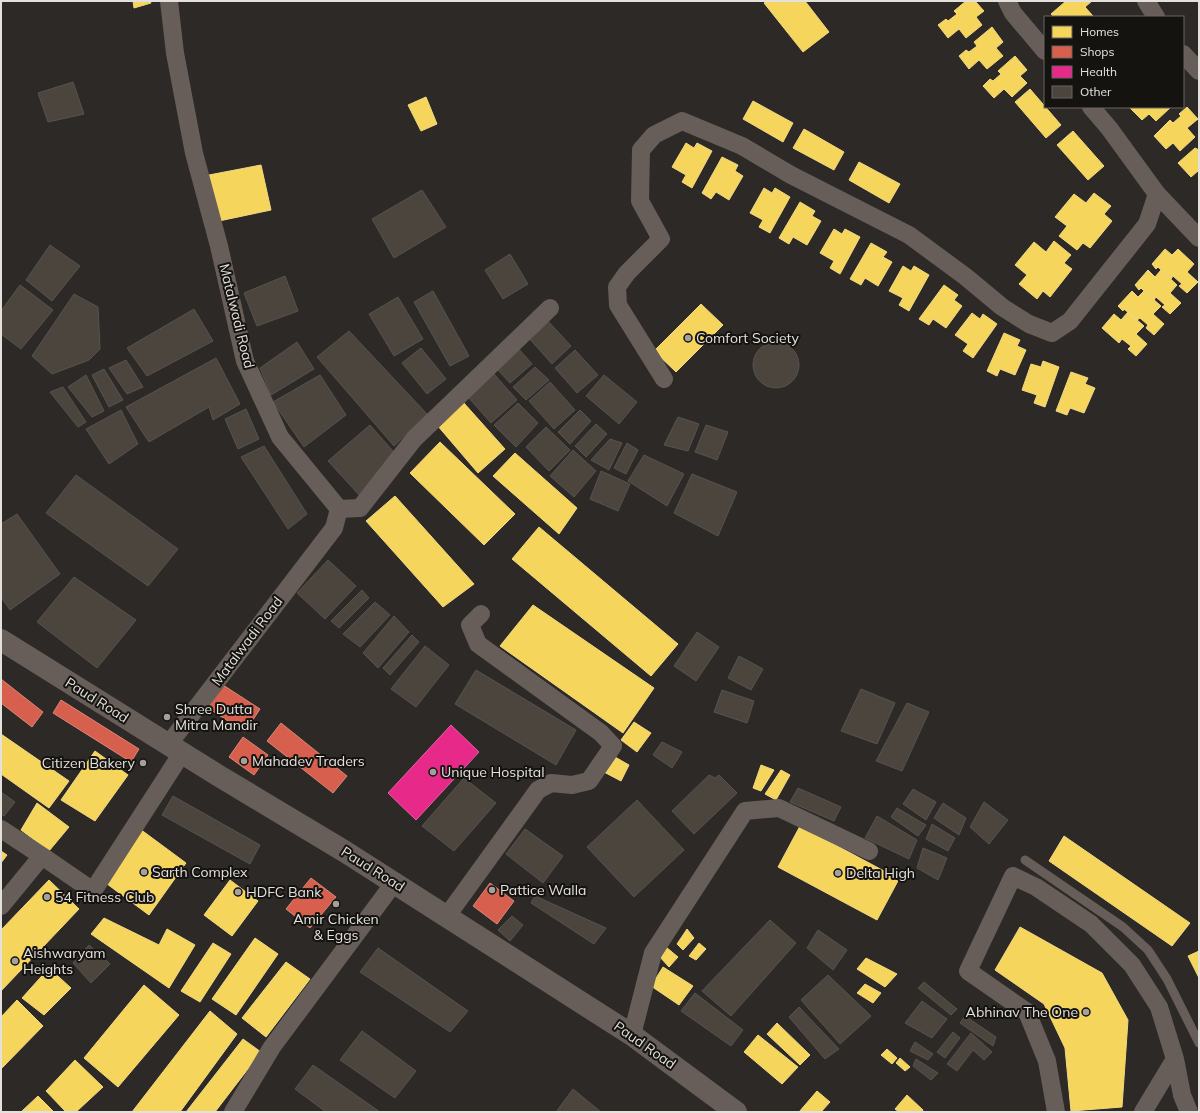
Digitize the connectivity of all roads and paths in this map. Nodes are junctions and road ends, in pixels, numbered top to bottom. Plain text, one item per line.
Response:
1 (169, 1) edge
2 (1007, 1) edge
3 (1146, 1) edge
4 (1155, 16) edge
5 (1044, 50) edge
6 (1184, 55) edge
7 (1199, 71) edge
8 (1092, 108) edge
9 (1157, 194) junction
10 (1199, 238) edge
11 (550, 308) dead end
12 (664, 379) dead end
13 (339, 509) junction
14 (481, 614) dead end
15 (1, 640) edge
16 (175, 749) junction
17 (1, 829) edge
18 (869, 851) dead end
19 (42, 856) junction
20 (1025, 860) dead end
21 (394, 883) junction
22 (1, 906) edge
23 (447, 916) junction
24 (632, 1035) junction
25 (1199, 1043) edge
26 (1175, 1059) junction
27 (233, 1112) edge
28 (736, 1112) edge
29 (1056, 1112) edge
30 (1144, 1112) edge
31 (1189, 1112) edge

1 - 13 street, Matalwadi Road
2 - 5 street
3 - 4 street
6 - 7 street
8 - 9 street
9 - 10 street
9 - 12 street
11 - 13 street
13 - 16 street, Matalwadi Road
14 - 23 street
15 - 16 main road, Paud Road
16 - 19 street, Matalwadi Road
16 - 21 main road, Paud Road
17 - 19 street
18 - 24 street
19 - 22 street
20 - 25 lane
21 - 23 main road, Paud Road
21 - 27 street
23 - 24 main road, Paud Road
24 - 28 main road, Paud Road
26 - 29 street
26 - 30 street
26 - 31 street

